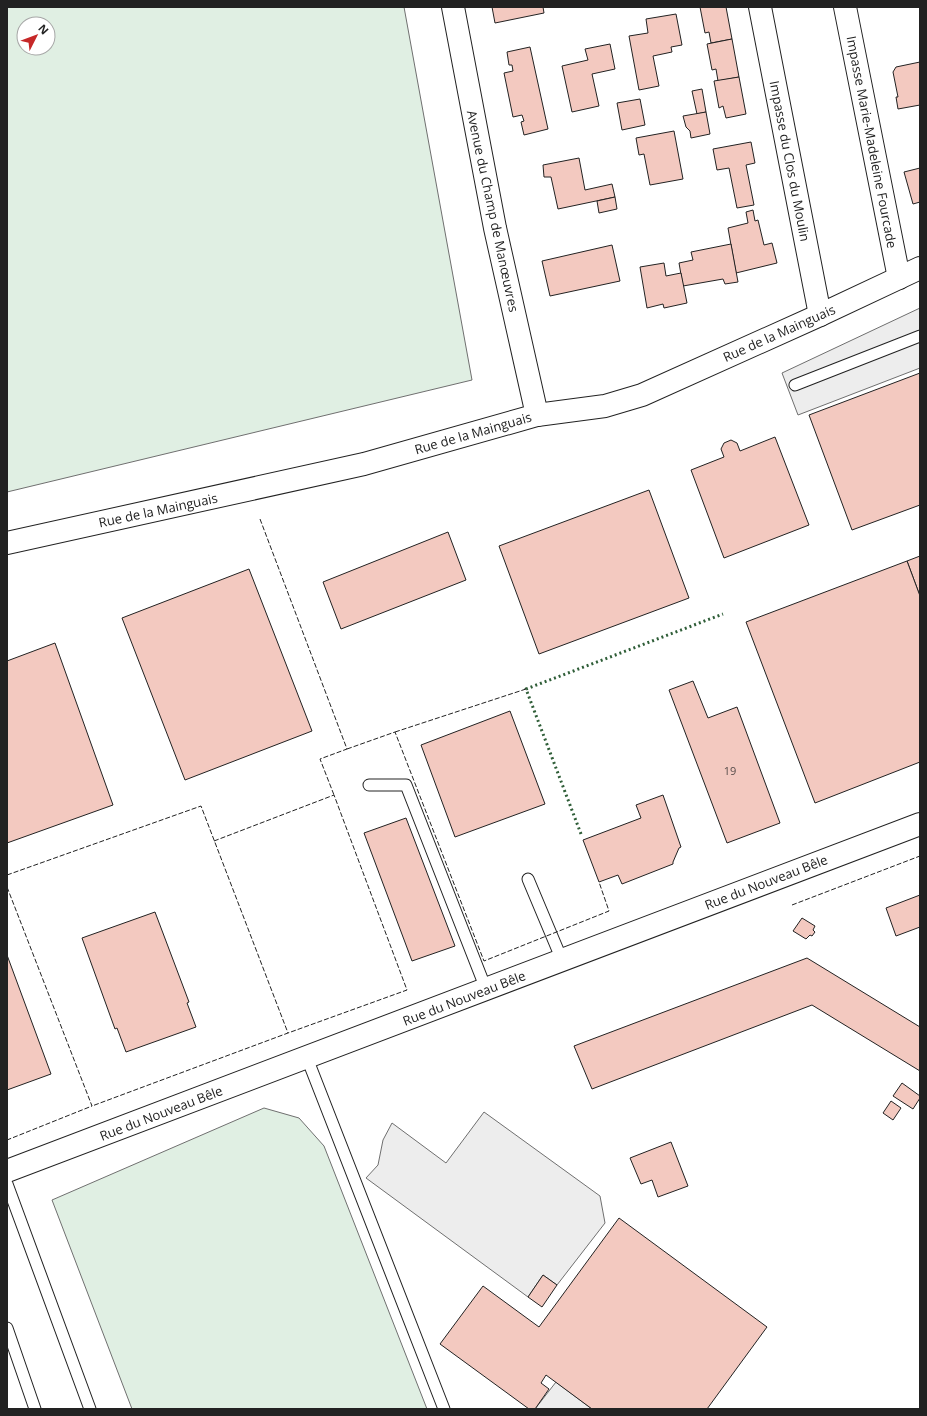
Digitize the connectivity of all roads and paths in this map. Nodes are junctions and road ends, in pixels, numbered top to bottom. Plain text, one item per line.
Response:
1 (453, 7) edge
2 (760, 7) edge
3 (845, 7) edge
4 (920, 268) edge
5 (899, 278) junction
6 (820, 315) junction
7 (920, 336) edge
8 (795, 385) dead end
9 (537, 415) junction
10 (7, 543) edge
11 (369, 785) dead end
12 (920, 824) edge
13 (528, 879) dead end
14 (562, 960) junction
15 (486, 989) junction
16 (307, 1058) junction
17 (7, 1171) edge
18 (7, 1184) edge
19 (7, 1328) edge
20 (35, 1409) edge
21 (90, 1409) edge
22 (444, 1409) edge

1 - 9 street, Avenue du Champ de Manœuvres
2 - 6 street, Impasse du Clos du Moulin
3 - 5 street, Impasse Marie-Madeleine Fourcade
4 - 5 street, Rue de la Mainguais
5 - 6 street, Rue de la Mainguais
6 - 9 street, Rue de la Mainguais
7 - 8 lane
9 - 10 street, Rue de la Mainguais
11 - 15 lane
12 - 14 street, Rue du Nouveau Bêle
13 - 14 lane
14 - 15 street, Rue du Nouveau Bêle
15 - 16 street, Rue du Nouveau Bêle
16 - 17 street, Rue du Nouveau Bêle
16 - 22 lane
18 - 21 lane
19 - 20 lane

